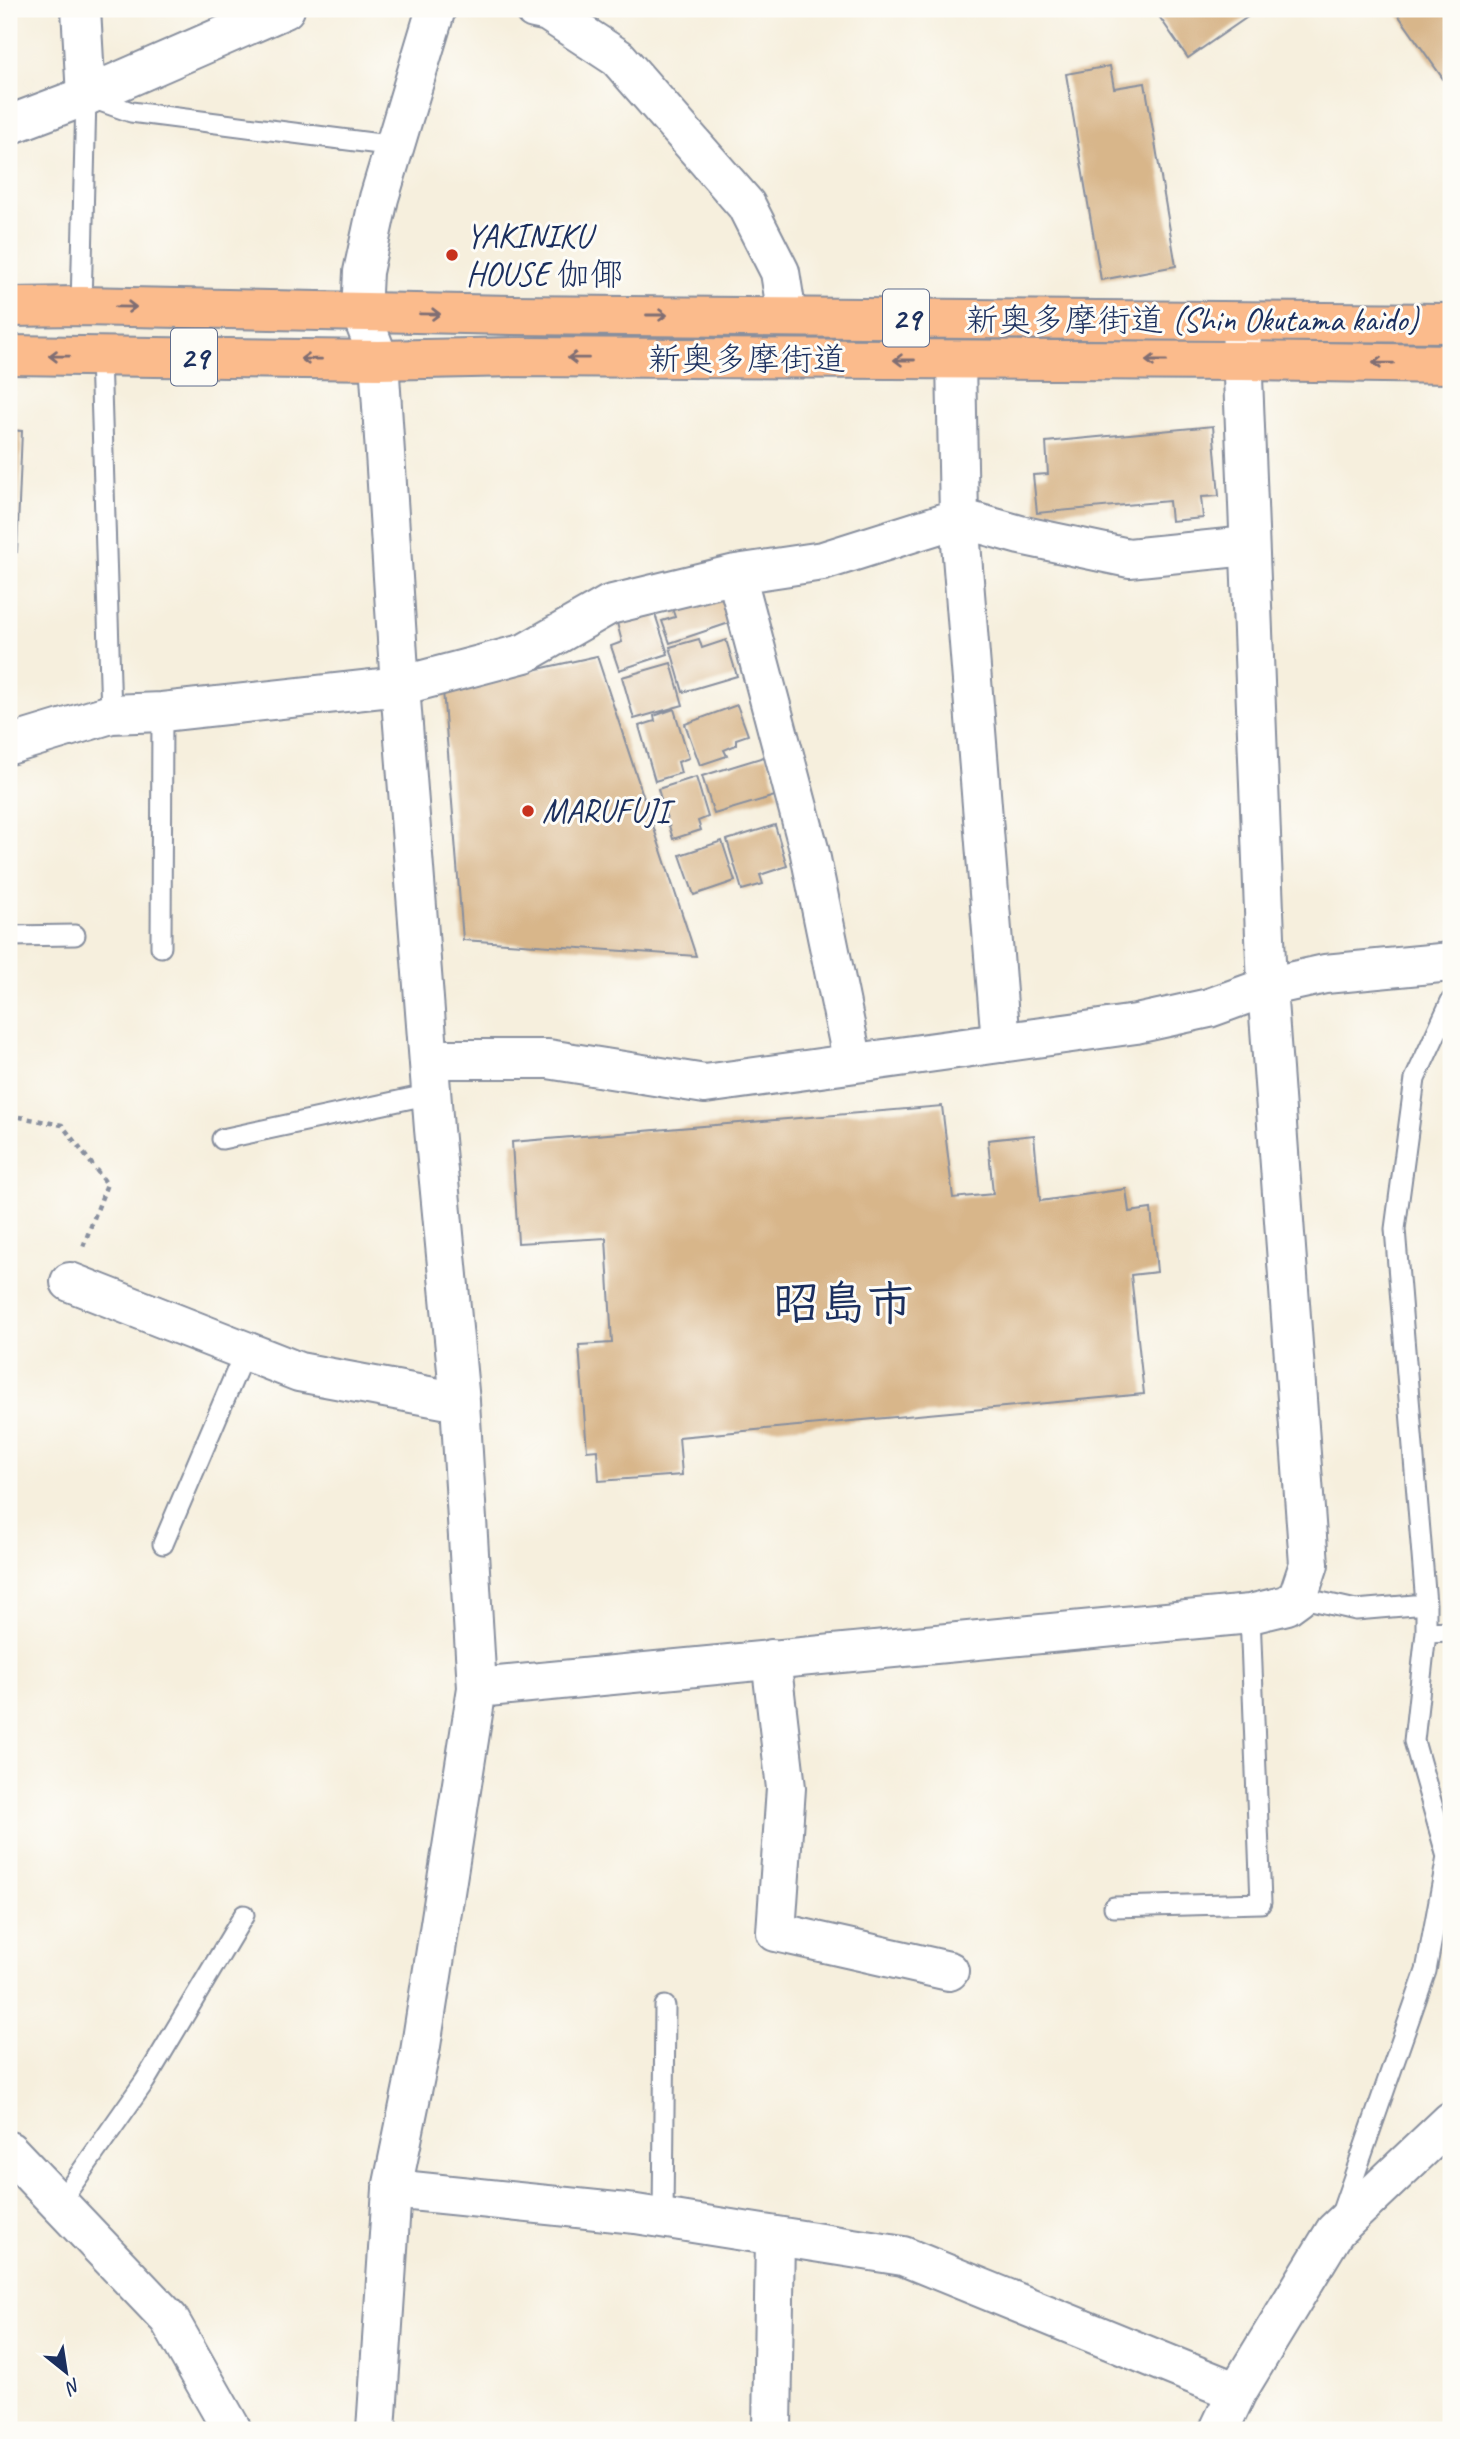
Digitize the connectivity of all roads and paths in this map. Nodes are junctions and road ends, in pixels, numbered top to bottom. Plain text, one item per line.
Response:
1 (80, 9) edge
2 (285, 9) edge
3 (436, 9) edge
4 (534, 9) edge
5 (86, 96) junction
6 (9, 125) edge
7 (395, 146) junction
8 (81, 306) junction
9 (9, 307) edge
10 (361, 313) junction
11 (787, 316) junction
12 (1241, 321) junction
13 (1451, 323) edge
14 (9, 355) edge
15 (100, 356) junction
16 (379, 360) junction
17 (956, 360) junction
18 (1241, 361) junction
19 (1451, 364) edge
20 (959, 518) junction
21 (1248, 546) junction
22 (736, 573) junction
23 (400, 686) junction
24 (162, 712) junction
25 (111, 714) junction
26 (9, 745) edge
27 (75, 935) dead end
28 (9, 936) edge
29 (161, 947) dead end
30 (1451, 962) edge
31 (1267, 987) junction
32 (1451, 1001) edge
33 (1001, 1043) junction
34 (853, 1063) junction
35 (430, 1076) junction
36 (9, 1115) edge
37 (222, 1139) dead end
38 (70, 1282) joint
39 (245, 1351) junction
40 (460, 1402) junction
41 (163, 1544) dead end
42 (1298, 1597) junction
43 (1426, 1604) junction
44 (1250, 1614) junction
45 (1451, 1631) edge
46 (1426, 1632) junction
47 (771, 1659) junction
48 (477, 1688) junction
49 (1114, 1907) dead end
50 (244, 1914) dead end
51 (949, 1971) dead end
52 (665, 2006) dead end
53 (1451, 2121) edge
54 (9, 2151) edge
55 (392, 2189) junction
56 (58, 2205) junction
57 (663, 2218) junction
58 (1335, 2231) junction
59 (775, 2236) junction
60 (1237, 2392) junction
61 (232, 2430) edge
62 (376, 2430) edge
63 (772, 2430) edge
64 (1219, 2430) edge

1 - 5 street
2 - 5 street
3 - 7 street
4 - 11 street
5 - 6 street
5 - 7 lane
5 - 8 lane
7 - 10 street
8 - 9 main road, 新奥多摩街道 (Shin Okutama kaido) / 29
8 -> 10 main road, 新奥多摩街道 (Shin Okutama kaido) / 29
10 -> 11 main road, 新奥多摩街道 (Shin Okutama kaido) / 29
10 - 16 street
11 - 12 main road, 新奥多摩街道 (Shin Okutama kaido) / 29
12 - 13 main road, 新奥多摩街道 (Shin Okutama kaido) / 29
12 - 18 street
15 -> 14 main road, 29
16 -> 15 main road, 29
15 - 25 lane
17 -> 16 main road, 新奥多摩街道 / 29
16 - 23 street
18 -> 17 main road, 新奥多摩街道 / 29
17 - 20 street
19 -> 18 main road, 新奥多摩街道 / 29
18 - 21 street
20 - 21 street
20 - 22 street
20 - 33 street
21 - 31 street
22 - 23 street
22 - 34 street
23 - 24 street
23 - 35 street
24 - 25 street
24 - 29 lane
25 - 26 street
27 - 28 lane
30 - 31 street
31 - 33 street
31 - 42 street
32 - 43 lane
33 - 34 street
34 - 35 street
35 - 37 lane
35 - 40 street
36 - 38 path
38 - 39 street
39 - 40 street
39 - 41 lane
40 - 48 street
42 - 43 lane
42 - 44 street
43 - 46 lane
44 - 47 street
44 - 49 lane
45 - 46 lane
46 - 58 lane
47 - 48 street
47 - 51 street
48 - 55 street
50 - 56 lane
52 - 57 lane
53 - 58 street
54 - 56 street
55 - 57 street
55 - 62 street
56 - 61 street
57 - 59 street
58 - 60 street
59 - 60 street
59 - 63 street
60 - 64 street

